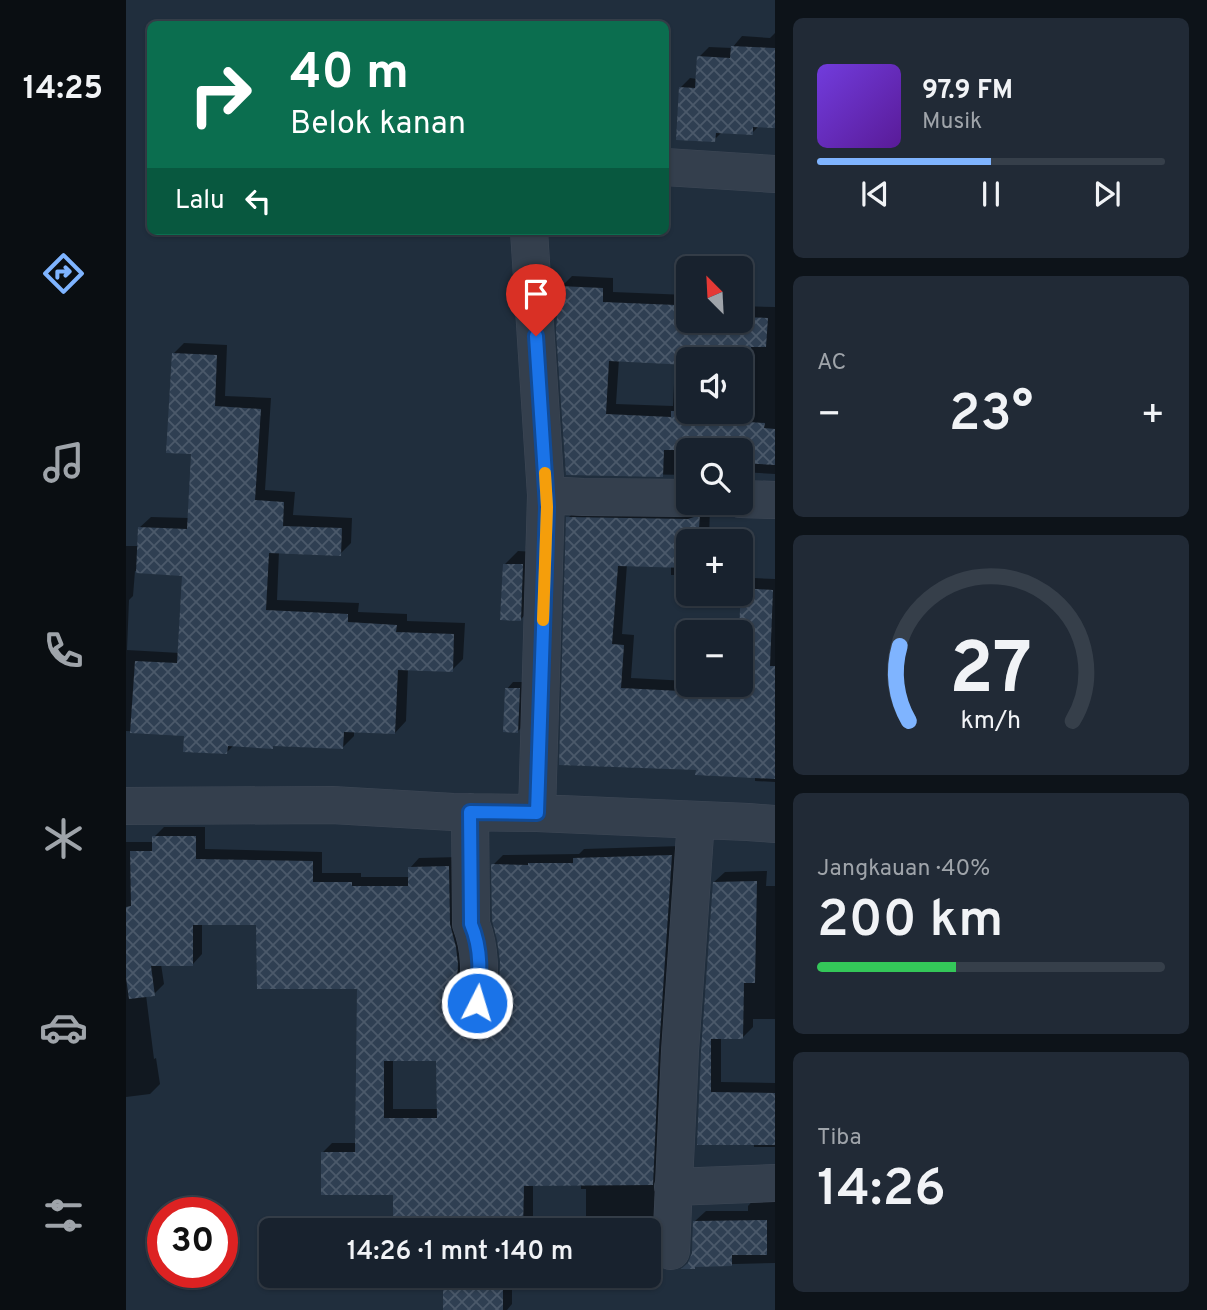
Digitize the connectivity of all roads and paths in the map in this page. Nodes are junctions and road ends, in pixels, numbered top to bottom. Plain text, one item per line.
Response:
1 (669, 167) edge
2 (775, 174) edge
3 (529, 235) edge
4 (546, 495) junction
5 (676, 498) edge
6 (753, 499) edge
7 (775, 500) edge
8 (126, 806) edge
9 (470, 812) junction
10 (537, 813) junction
11 (696, 820) junction
12 (775, 824) edge
13 (477, 1003) dead end
14 (775, 1183) edge
15 (673, 1187) junction
16 (671, 1251) dead end

1 - 2 street
3 - 4 street
4 - 5 street
4 - 10 street
6 - 7 street
8 - 9 street
9 - 10 street
9 - 13 street
10 - 11 street
11 - 12 street
11 - 15 street
14 - 15 street
15 - 16 street

